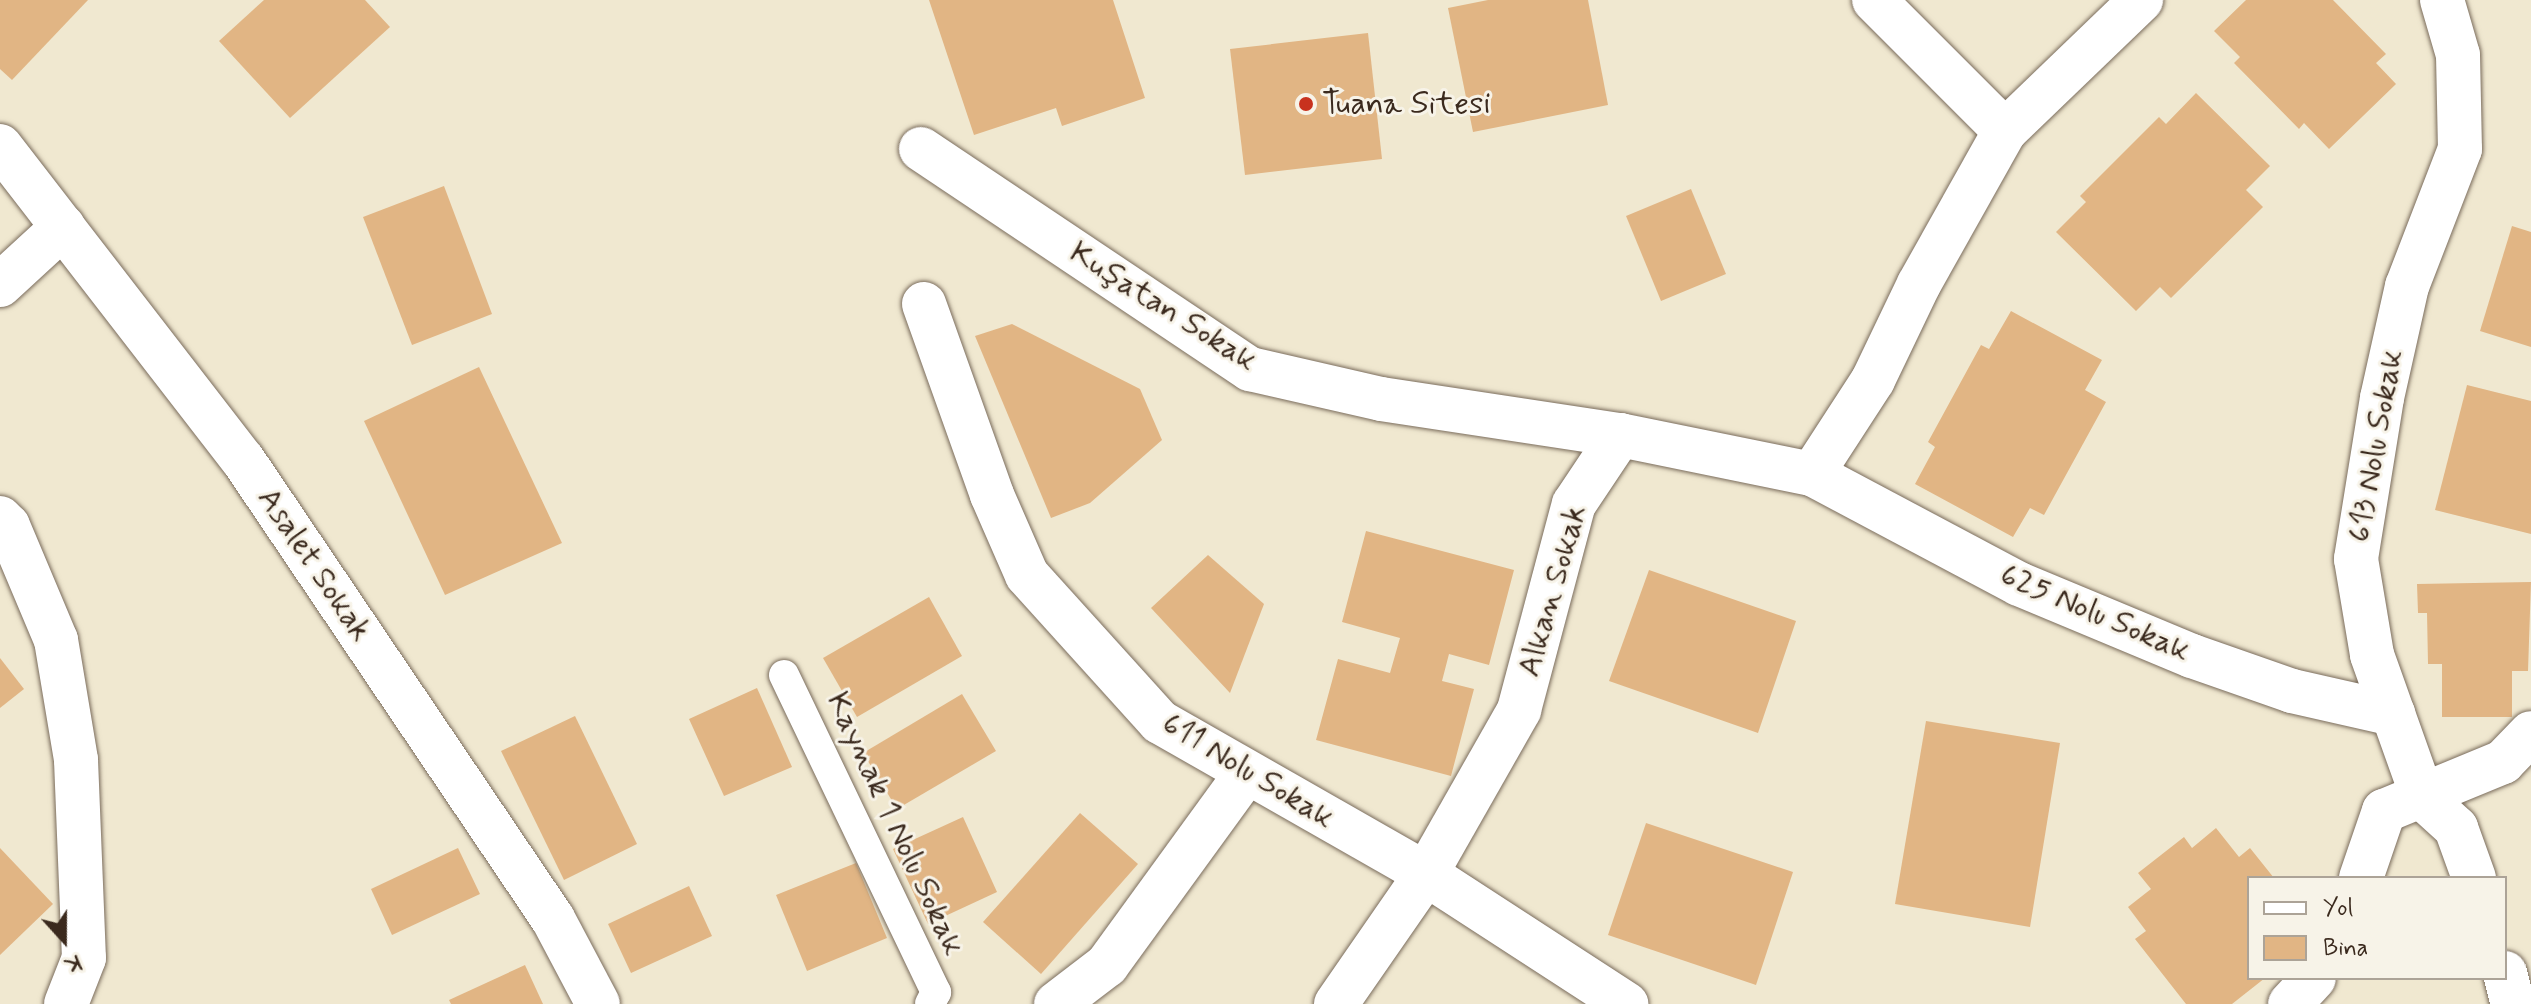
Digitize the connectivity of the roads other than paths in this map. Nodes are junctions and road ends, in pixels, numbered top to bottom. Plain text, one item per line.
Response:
1 (1874, 0) edge
2 (2141, 0) edge
3 (2442, 0) edge
4 (2005, 131) junction
5 (0, 146) edge
6 (921, 149) dead end
7 (63, 227) junction
8 (0, 285) edge
9 (924, 304) dead end
10 (1620, 435) junction
11 (1812, 474) junction
12 (0, 518) edge
13 (784, 675) dead end
14 (2393, 714) junction
15 (2531, 733) edge
16 (1245, 775) junction
17 (2423, 798) junction
18 (1426, 874) junction
19 (2362, 876) edge
20 (2473, 876) edge
21 (2312, 980) edge
22 (2507, 980) edge
23 (66, 1004) edge
24 (598, 1004) edge
25 (930, 1004) edge
26 (1056, 1004) edge
27 (1336, 1004) edge
28 (1626, 1004) edge
29 (2290, 1004) edge
30 (2513, 1004) edge

1 - 4 street
2 - 4 street
3 - 14 street, 613 Nolu Sokak
4 - 11 street
5 - 7 street, Asalet Sokak
6 - 10 street, Kuşatan Sokak
7 - 8 street
7 - 24 street, Asalet Sokak
9 - 16 street, 611 Nolu Sokak
10 - 11 street
10 - 18 street, Alkan Sokak
11 - 14 street, 625 Nolu Sokak
12 - 23 street
13 - 25 lane, Kaynak 1 Nolu Sokak
14 - 17 street, 613 Nolu Sokak
15 - 17 street
16 - 18 street, 611 Nolu Sokak
16 - 26 street
17 - 19 street
17 - 20 street, 613 Nolu Sokak
18 - 27 street, Alkan Sokak
18 - 28 street, 611 Nolu Sokak
21 - 29 street
22 - 30 street

